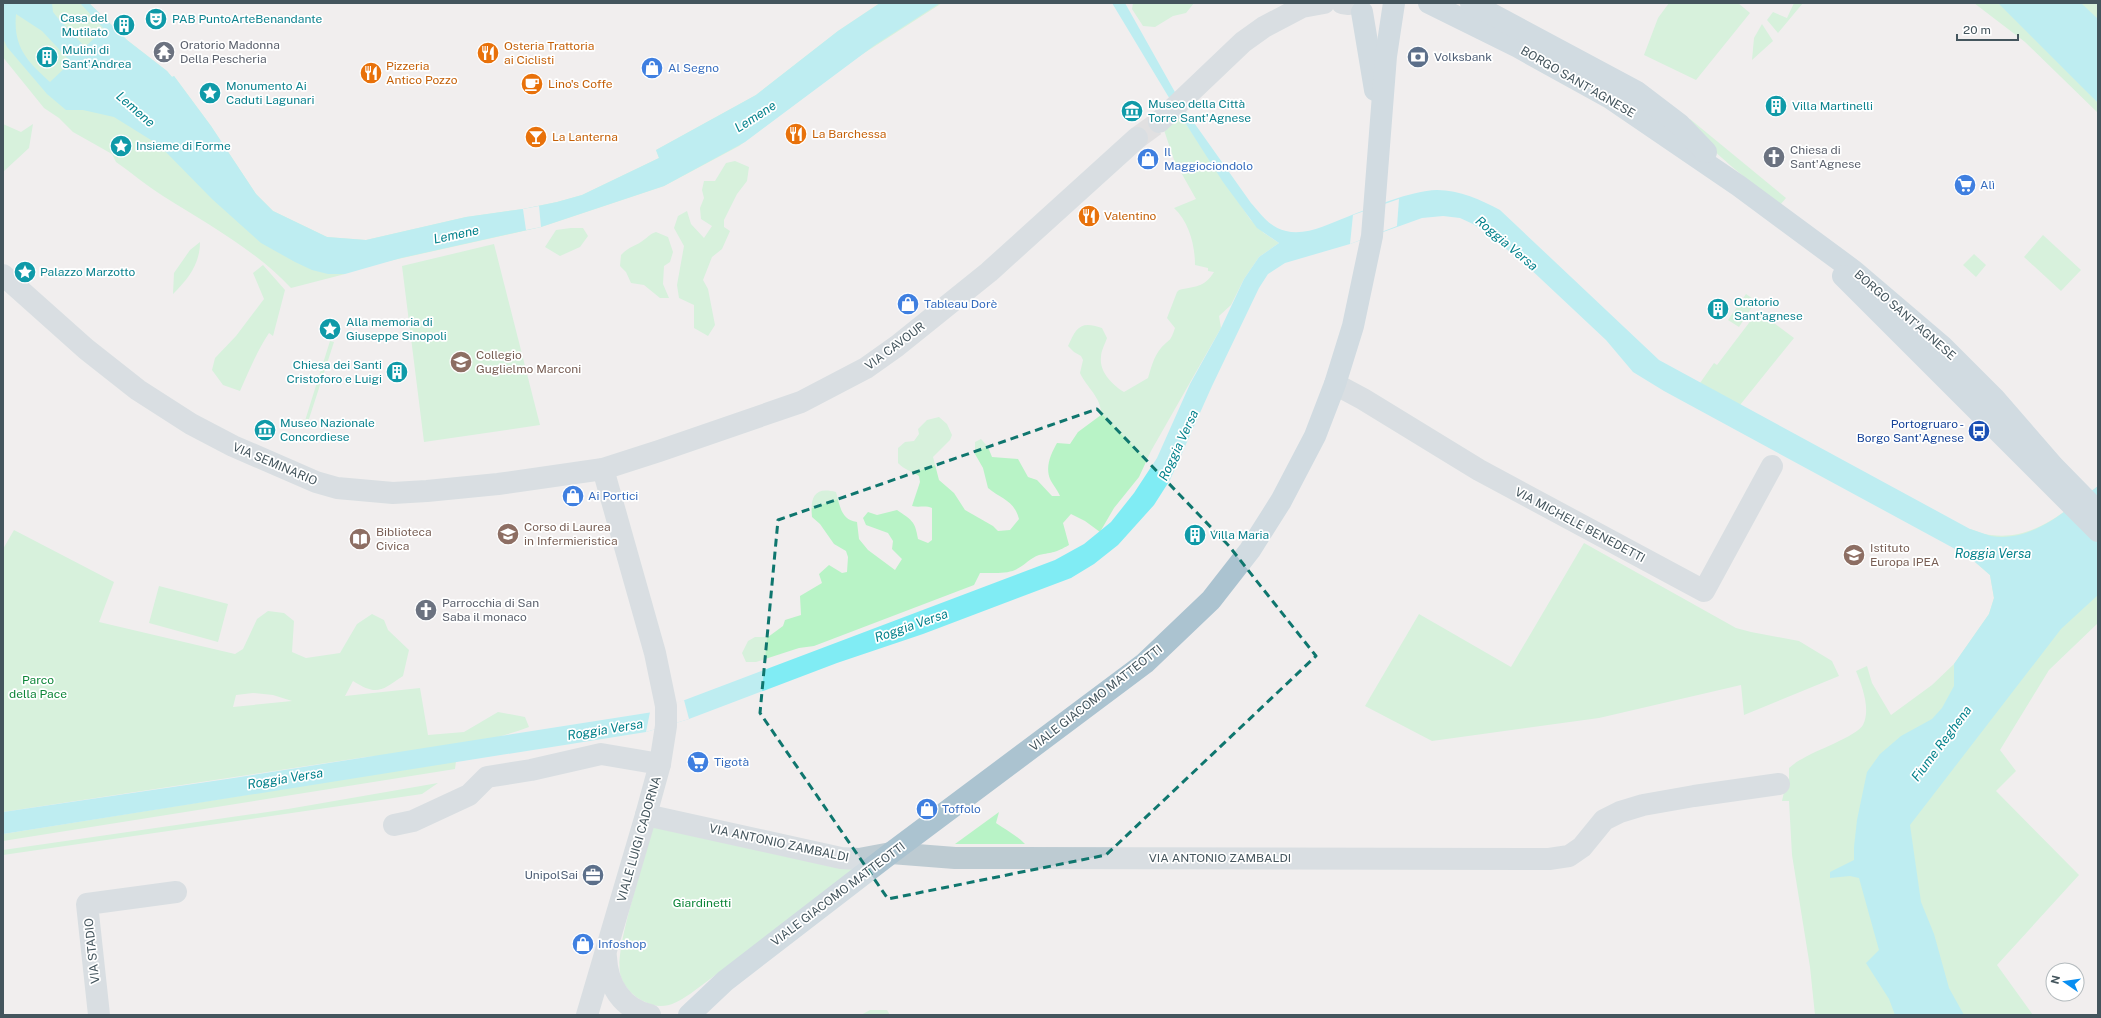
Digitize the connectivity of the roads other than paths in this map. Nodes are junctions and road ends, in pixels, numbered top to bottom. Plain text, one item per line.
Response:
1 (1324, 3) edge
2 (1390, 3) edge
3 (1394, 3) edge
4 (1430, 3) edge
5 (1471, 3) edge
6 (1350, 6) edge
7 (1159, 122) tunnel mouth
8 (1379, 131) junction
9 (1137, 138) tunnel mouth
10 (1739, 186) junction
11 (1810, 240) junction
12 (3, 275) edge
13 (1894, 328) junction
14 (1335, 384) junction
15 (1994, 398) junction
16 (1772, 466) dead end
17 (2035, 468) junction
18 (603, 469) junction
19 (2063, 487) junction
20 (2098, 512) edge
21 (2098, 531) edge
22 (660, 764) junction
23 (1779, 784) dead end
24 (646, 815) junction
25 (394, 825) dead end
26 (891, 853) junction
27 (176, 892) dead end
28 (606, 956) junction
29 (725, 981) junction
30 (99, 1015) edge
31 (587, 1015) edge
32 (650, 1015) edge
33 (671, 1015) edge
34 (689, 1015) edge

1 - 7 street
2 - 6 main road
3 - 8 main road, VIALE GIACOMO MATTEOTTI
4 - 10 main road, BORGO SANT'AGNESE
5 - 10 main road, BORGO SANT'AGNESE
6 - 8 main road, VIALE GIACOMO MATTEOTTI
8 - 14 main road, VIALE GIACOMO MATTEOTTI
9 - 18 street, VIA CAVOUR
10 - 11 main road, BORGO SANT'AGNESE
11 - 13 main road, BORGO SANT'AGNESE
11 - 15 main road, BORGO SANT'AGNESE
12 - 18 street, VIA SEMINARIO
13 - 15 street, BORGO SANT'AGNESE
13 - 17 main road, BORGO SANT'AGNESE
14 - 16 street, VIA MICHELE BENEDETTI
14 - 26 main road, VIALE GIACOMO MATTEOTTI
15 - 17 street, BORGO SANT'AGNESE
15 - 19 main road, BORGO SANT'AGNESE
17 - 19 main road, BORGO SANT'AGNESE
18 - 22 street
19 - 20 main road
19 - 21 main road
22 - 24 street, VIALE LUIGI CADORNA
22 - 25 street, VIALE LUIGI CADORNA
23 - 26 street, VIA ANTONIO ZAMBALDI
24 - 26 street, VIA ANTONIO ZAMBALDI
24 - 28 street, VIALE LUIGI CADORNA
26 - 29 main road, VIALE GIACOMO MATTEOTTI
27 - 30 street, VIA STADIO
28 - 31 street, VIALE LUIGI CADORNA
28 - 32 street, VIALE LUIGI CADORNA
29 - 33 main road, VIALE GIACOMO MATTEOTTI
29 - 34 main road, VIALE GIACOMO MATTEOTTI

